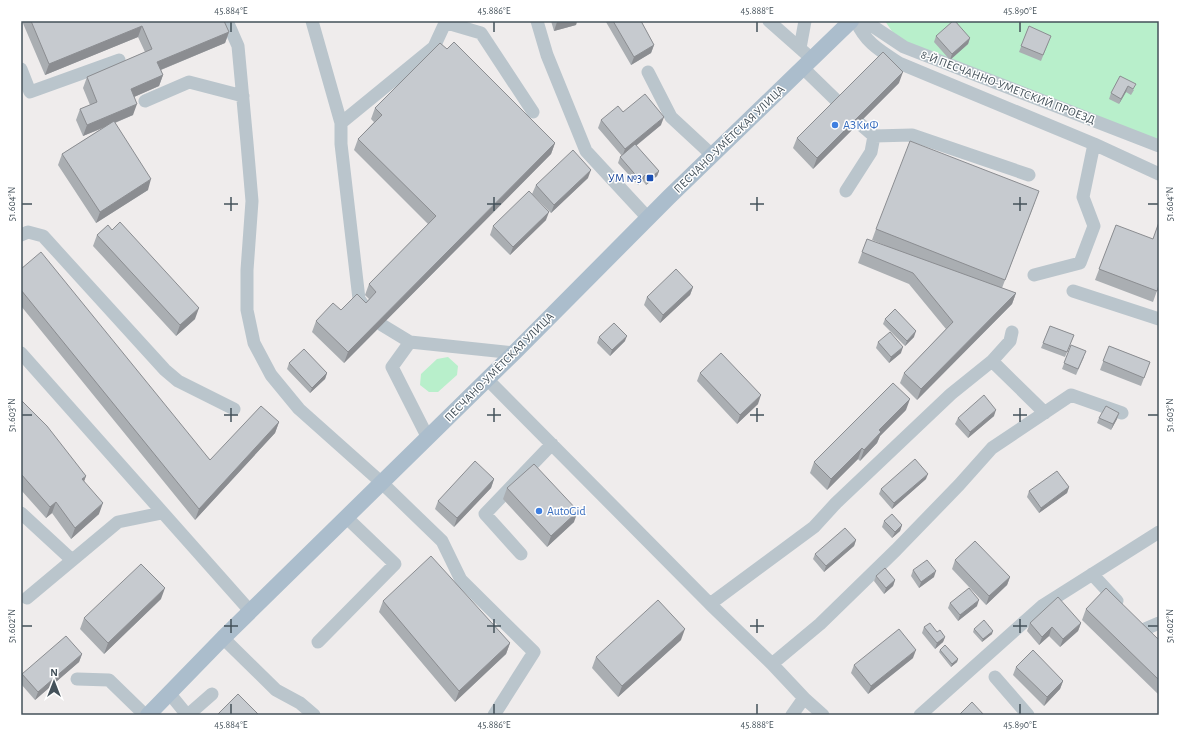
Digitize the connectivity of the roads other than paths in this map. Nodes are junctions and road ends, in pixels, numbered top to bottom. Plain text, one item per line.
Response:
1 (227, 21) edge
2 (312, 21) edge
3 (537, 21) edge
4 (769, 21) edge
5 (805, 21) edge
6 (851, 21) edge
7 (856, 21) edge
8 (860, 21) edge
9 (447, 22) edge
10 (800, 48) junction
11 (119, 60) dead end
12 (807, 64) junction
13 (21, 69) edge
14 (648, 72) dead end
15 (243, 96) junction
16 (145, 101) dead end
17 (839, 103) edge
18 (533, 112) dead end
19 (341, 123) junction
20 (859, 123) edge
21 (874, 136) junction
22 (1094, 144) junction
23 (1159, 146) edge
24 (712, 155) junction
25 (1159, 174) edge
26 (1029, 175) dead end
27 (846, 191) dead end
28 (648, 218) junction
29 (21, 234) edge
30 (1034, 275) dead end
31 (1073, 291) dead end
32 (366, 309) edge
33 (1159, 319) edge
34 (382, 325) edge
35 (1012, 332) dead end
36 (410, 342) junction
37 (21, 353) edge
38 (514, 354) junction
39 (992, 361) junction
40 (487, 380) junction
41 (234, 409) dead end
42 (1045, 413) junction
43 (1122, 413) dead end
44 (428, 438) junction
45 (552, 444) junction
46 (382, 483) junction
47 (21, 513) edge
48 (162, 513) junction
49 (347, 518) junction
50 (1159, 532) edge
51 (521, 554) dead end
52 (72, 560) junction
53 (1092, 574) junction
54 (27, 598) dead end
55 (710, 604) junction
56 (1124, 607) edge
57 (251, 612) junction
58 (1134, 618) edge
59 (1159, 623) edge
60 (1145, 629) junction
61 (223, 638) junction
62 (1154, 639) edge
63 (318, 642) dead end
64 (772, 664) junction
65 (995, 676) dead end
66 (77, 679) dead end
67 (170, 694) junction
68 (212, 694) dead end
69 (804, 698) junction
70 (145, 715) edge
71 (148, 715) edge
72 (188, 715) edge
73 (314, 715) edge
74 (494, 715) edge
75 (792, 715) edge
76 (823, 715) edge
77 (920, 715) edge
78 (1028, 715) edge

1 - 15 street
2 - 19 street
3 - 28 street
4 - 10 street
5 - 10 street
6 - 12 main road, ПЕСЧАНО-УМЁТСКАЯ УЛИЦА
7 - 22 street
8 - 23 street, 8-Й ПЕСЧАННО-УМЕТСКИЙ ПРОЕЗД
9 - 18 street
9 - 19 street
10 - 12 street
11 - 13 street
12 - 17 street
12 - 24 main road, ПЕСЧАНО-УМЁТСКАЯ УЛИЦА
14 - 24 street
15 - 16 street
15 - 46 street
19 - 32 street
20 - 21 street
21 - 26 street
21 - 27 street
22 - 25 street
22 - 30 street
24 - 28 main road, ПЕСЧАНО-УМЁТСКАЯ УЛИЦА
28 - 38 main road, ПЕСЧАНО-УМЁТСКАЯ УЛИЦА
29 - 41 street
31 - 33 street
34 - 36 street
35 - 39 street
36 - 38 street
36 - 44 street
37 - 48 street
38 - 40 main road, ПЕСЧАНО-УМЁТСКАЯ УЛИЦА
39 - 42 street
39 - 55 street
40 - 44 main road, ПЕСЧАНО-УМЁТСКАЯ УЛИЦА
40 - 45 street
42 - 43 street
42 - 64 street
44 - 46 main road, ПЕСЧАНО-УМЁТСКАЯ УЛИЦА
45 - 51 street
45 - 55 street
46 - 49 main road, ПЕСЧАНО-УМЁТСКАЯ УЛИЦА
46 - 74 street
47 - 52 street
48 - 52 street
48 - 57 street
49 - 57 main road, ПЕСЧАНО-УМЁТСКАЯ УЛИЦА
49 - 63 street
50 - 53 street
52 - 54 street
53 - 56 street
53 - 77 street
55 - 64 street
57 - 61 main road, ПЕСЧАНО-УМЁТСКАЯ УЛИЦА
58 - 60 street
59 - 60 street
60 - 62 street
61 - 67 main road, ПЕСЧАНО-УМЁТСКАЯ УЛИЦА
61 - 73 street
64 - 69 street
65 - 78 street
66 - 70 street
67 - 71 main road, ПЕСЧАНО-УМЁТСКАЯ УЛИЦА
67 - 72 street
68 - 72 street
69 - 75 street
69 - 76 street

